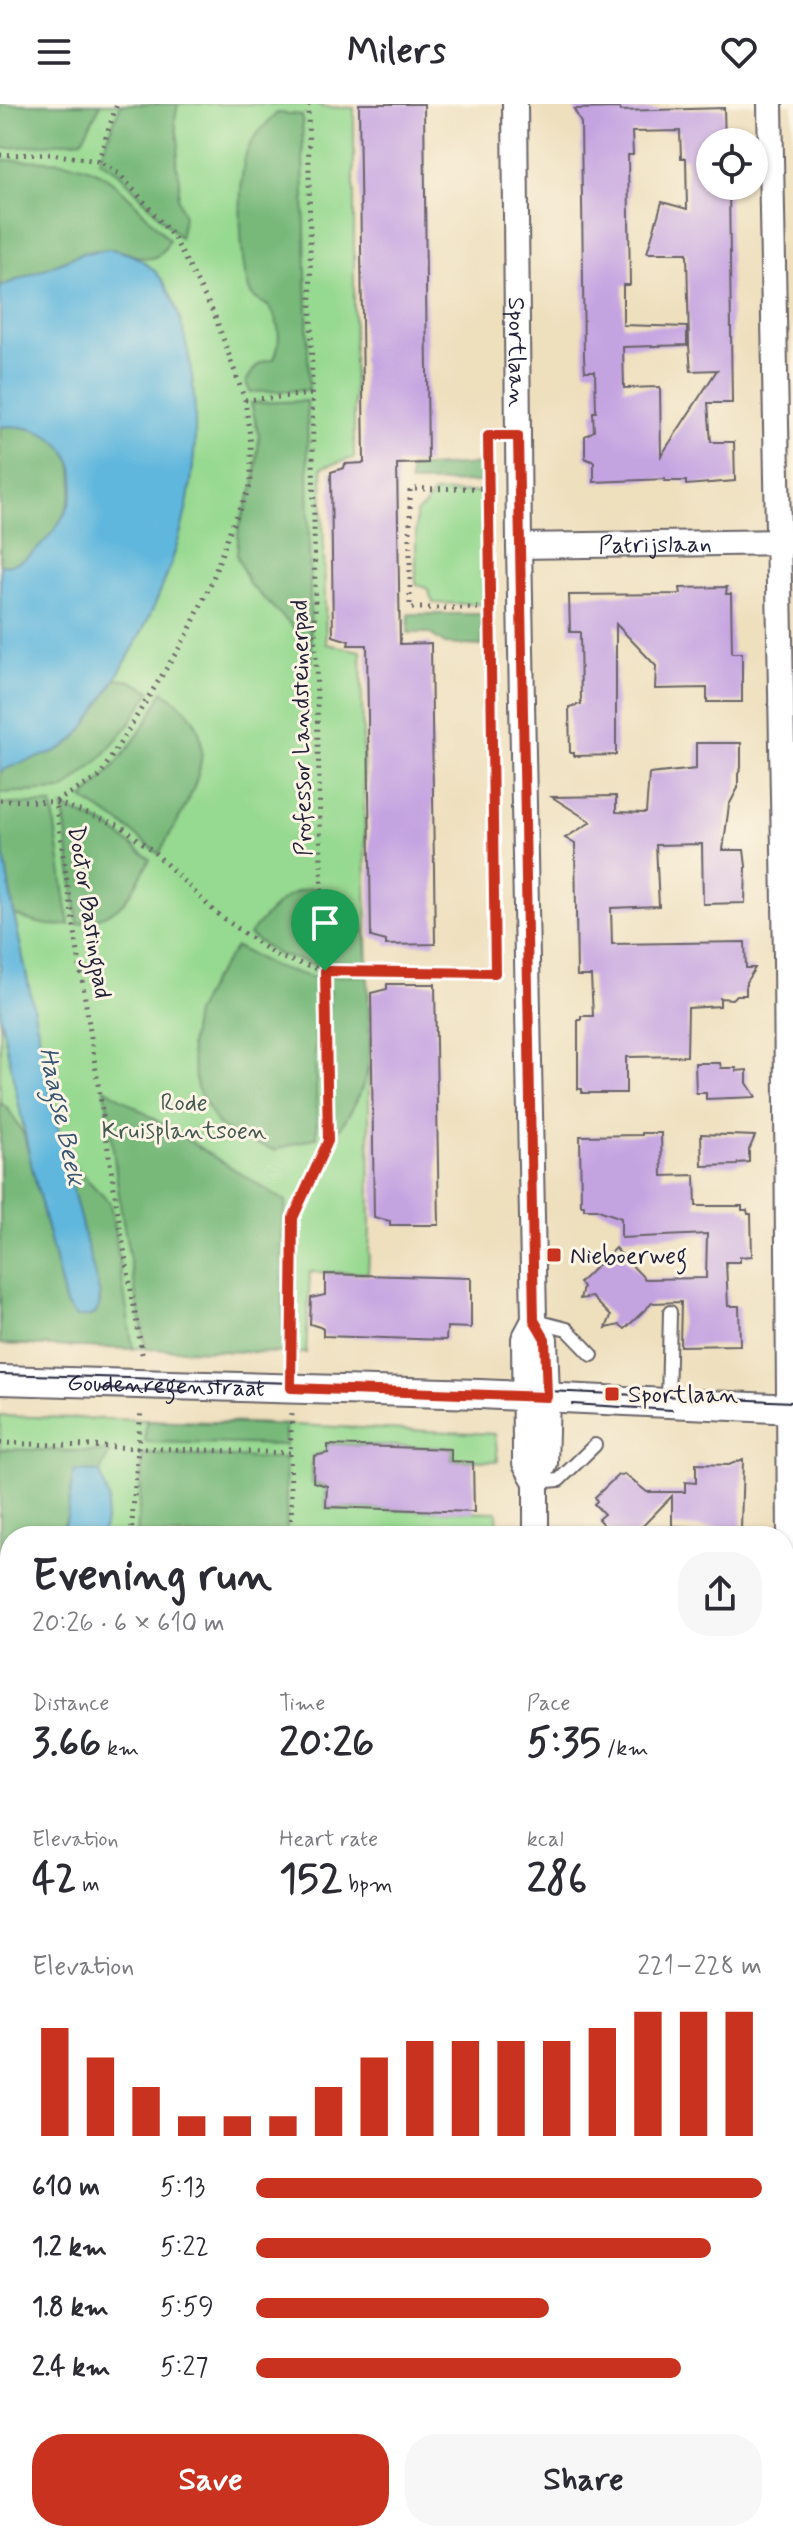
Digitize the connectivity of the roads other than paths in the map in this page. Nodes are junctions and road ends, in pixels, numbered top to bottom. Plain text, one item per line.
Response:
1 (515, 104) edge
2 (770, 104) edge
3 (785, 542) edge
4 (519, 546) junction
5 (790, 957) edge
6 (790, 1251) edge
7 (670, 1312) dead end
8 (534, 1320) junction
9 (592, 1355) dead end
10 (0, 1380) edge
11 (536, 1397) junction
12 (668, 1404) junction
13 (790, 1409) edge
14 (595, 1445) dead end
15 (536, 1482) junction
16 (536, 1526) edge
17 (790, 1526) edge

1 - 4 street, Sportlaan
2 - 3 street
3 - 4 street, Patrijslaan
3 - 5 street
4 - 8 street, Sportlaan
5 - 6 street
6 - 13 street
7 - 12 lane
8 - 9 lane
8 - 11 street, Sportlaan
10 - 11 street, Goudenregenstraat
11 - 12 street
11 - 15 street, Sportlaan
12 - 13 street
13 - 17 street
14 - 15 lane
15 - 16 street, Sportlaan

